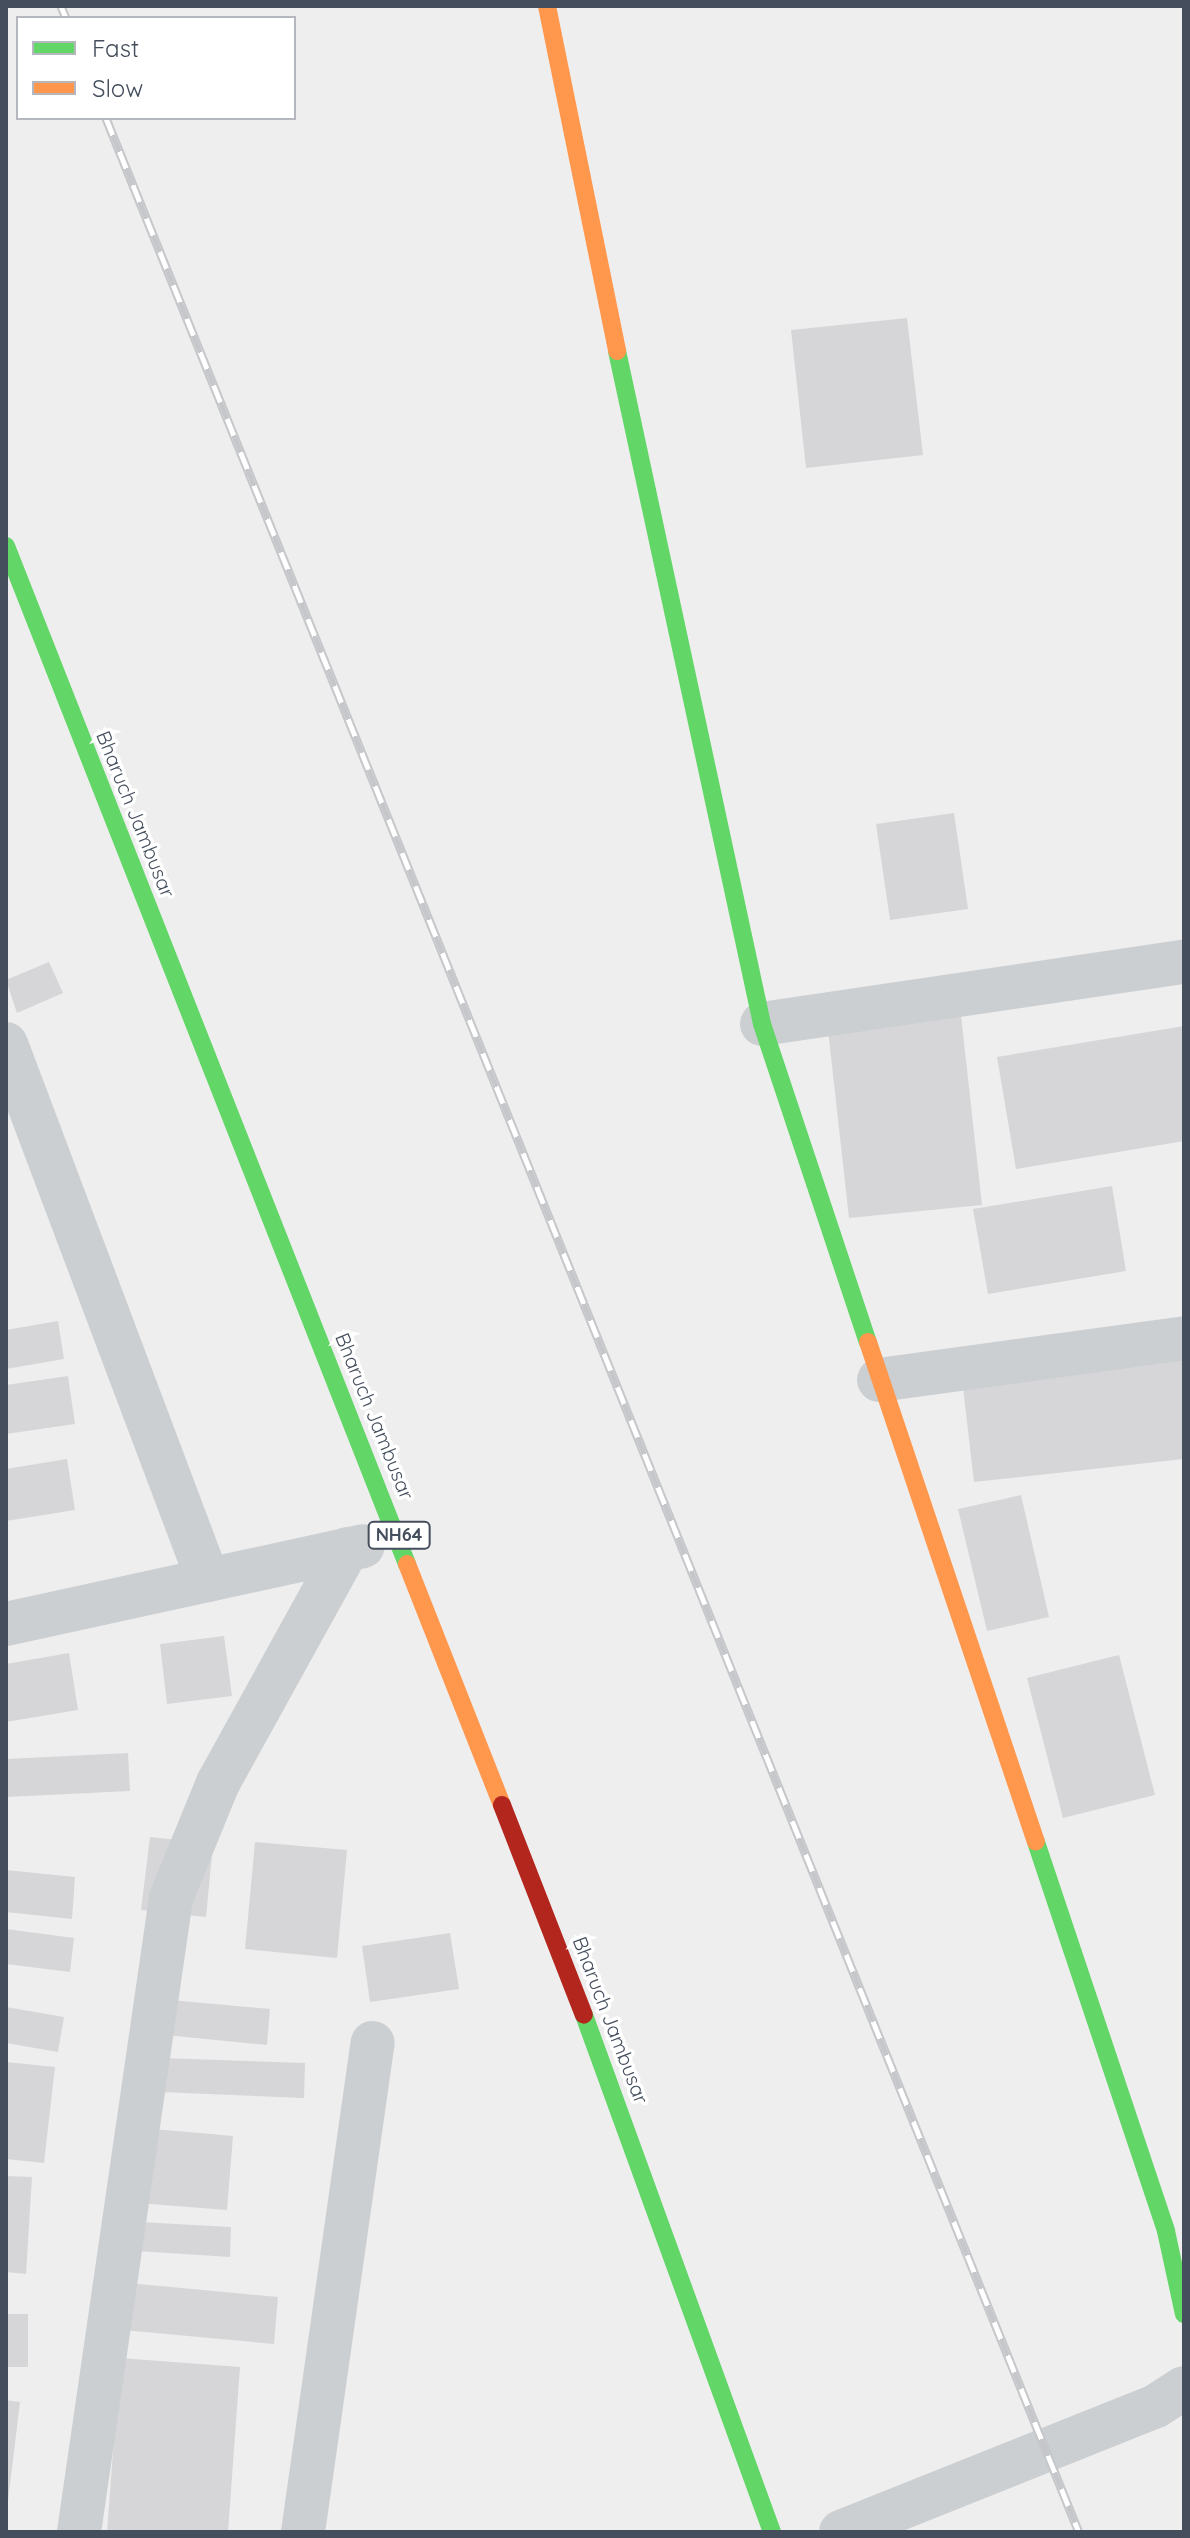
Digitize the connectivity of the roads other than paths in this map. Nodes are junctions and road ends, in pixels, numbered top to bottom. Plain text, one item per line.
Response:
1 (547, 6) edge
2 (6, 546) edge
3 (1184, 962) edge
4 (762, 1024) junction
5 (6, 1044) edge
6 (1184, 1338) edge
7 (879, 1380) junction
8 (400, 1538) junction
9 (347, 1549) junction
10 (208, 1580) junction
11 (6, 1624) edge
12 (373, 2043) dead end
13 (1175, 2230) edge
14 (1184, 2314) edge
15 (1184, 2388) edge
16 (79, 2532) edge
17 (303, 2532) edge
18 (772, 2532) edge
19 (841, 2532) edge

1 - 4 main road
2 - 8 main road, Bharuch Jambusar / NH64
3 - 4 street
4 - 7 main road
5 - 10 street
6 - 7 street
7 - 13 main road
8 - 9 street
8 - 18 main road, Bharuch Jambusar / NH64
9 - 10 street
9 - 16 street
10 - 11 street
12 - 17 street
13 - 14 main road
15 - 19 street

